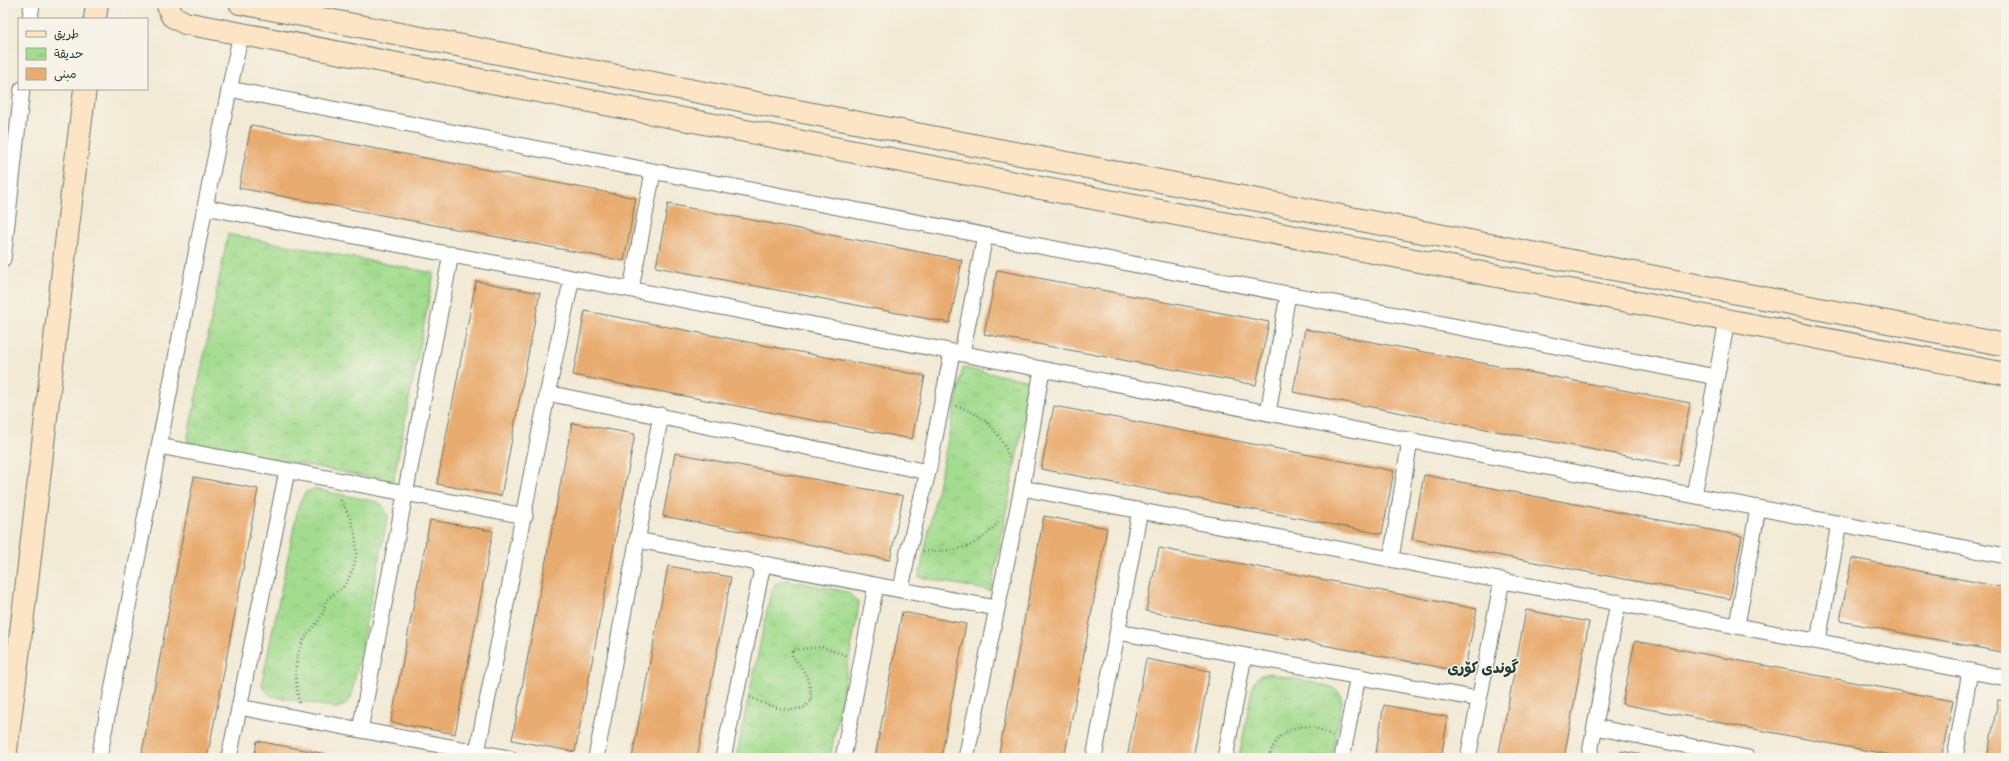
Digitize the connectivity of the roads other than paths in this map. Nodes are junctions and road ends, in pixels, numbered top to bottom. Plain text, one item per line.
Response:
1 (32, 3) edge
2 (97, 3) edge
3 (170, 3) edge
4 (240, 3) edge
5 (30, 18) edge
6 (95, 18) edge
7 (240, 33) junction
8 (229, 89) junction
9 (22, 90) edge
10 (85, 90) edge
11 (653, 172) junction
12 (204, 207) junction
13 (985, 236) junction
14 (1445, 238) junction
15 (451, 254) junction
16 (3, 259) edge
17 (1439, 263) junction
18 (572, 278) junction
19 (631, 289) junction
20 (1288, 294) junction
21 (1727, 320) junction
22 (2006, 345) edge
23 (957, 353) junction
24 (1042, 369) junction
25 (2006, 374) edge
26 (1716, 377) junction
27 (547, 393) junction
28 (1268, 413) junction
29 (661, 415) junction
30 (1410, 440) junction
31 (159, 446) junction
32 (287, 471) junction
33 (928, 472) junction
34 (405, 493) junction
35 (1020, 494) junction
36 (1694, 495) junction
37 (1758, 508) junction
38 (1140, 510) junction
39 (524, 516) junction
40 (1839, 523) junction
41 (637, 540) junction
42 (2006, 556) edge
43 (1391, 559) junction
44 (764, 564) junction
45 (1502, 580) junction
46 (876, 585) junction
47 (901, 590) junction
48 (1618, 602) junction
49 (996, 608) junction
50 (1737, 626) junction
51 (1118, 632) junction
52 (1818, 641) junction
53 (1244, 656) junction
54 (1970, 670) junction
55 (1358, 676) junction
56 (2006, 678) edge
57 (1478, 699) junction
58 (239, 707) junction
59 (1595, 727) junction
60 (360, 730) junction
61 (478, 752) junction
62 (1342, 755) edge
63 (1716, 755) edge
64 (5, 758) edge
65 (99, 758) edge
66 (229, 758) edge
67 (508, 758) edge
68 (596, 758) edge
69 (723, 758) edge
70 (844, 758) edge
71 (966, 758) edge
72 (1094, 758) edge
73 (1226, 758) edge
74 (1468, 758) edge
75 (1589, 758) edge
76 (1748, 758) edge
77 (1955, 758) edge

1 - 5 street
2 - 6 street
3 - 7 street
4 - 14 street
7 - 8 street
7 - 17 street
8 - 11 street
8 - 12 street
9 - 16 street
10 - 64 street
11 - 13 street
11 - 19 street
12 - 15 street
12 - 31 street
13 - 20 street
13 - 23 street
14 - 17 street
14 - 22 street
15 - 18 street
15 - 34 street
17 - 21 street
18 - 19 street
18 - 27 street
19 - 23 street
20 - 26 street
20 - 28 street
21 - 25 street
21 - 26 street
23 - 24 street
23 - 33 street
24 - 28 street
24 - 35 street
26 - 36 street
27 - 29 street
27 - 39 street
28 - 30 street
29 - 33 street
29 - 41 street
30 - 36 street
30 - 43 street
31 - 32 street
31 - 65 street
32 - 34 street
32 - 58 street
33 - 47 street
34 - 39 street
34 - 60 street
35 - 38 street
35 - 49 street
36 - 37 street
37 - 40 street
37 - 50 street
38 - 43 street
38 - 51 street
39 - 61 street
40 - 42 street
40 - 52 street
41 - 44 street
41 - 68 street
43 - 45 street
44 - 46 street
44 - 69 street
45 - 48 street
45 - 57 street
46 - 47 street
46 - 70 street
47 - 49 street
48 - 50 street
48 - 59 street
49 - 71 street
50 - 52 street
51 - 53 street
51 - 72 street
52 - 54 street
53 - 55 street
53 - 73 street
54 - 56 street
54 - 77 street
55 - 57 street
55 - 62 street
57 - 74 street
58 - 60 street
58 - 66 street
59 - 63 street
59 - 75 street
60 - 61 street
61 - 67 street
63 - 76 street

